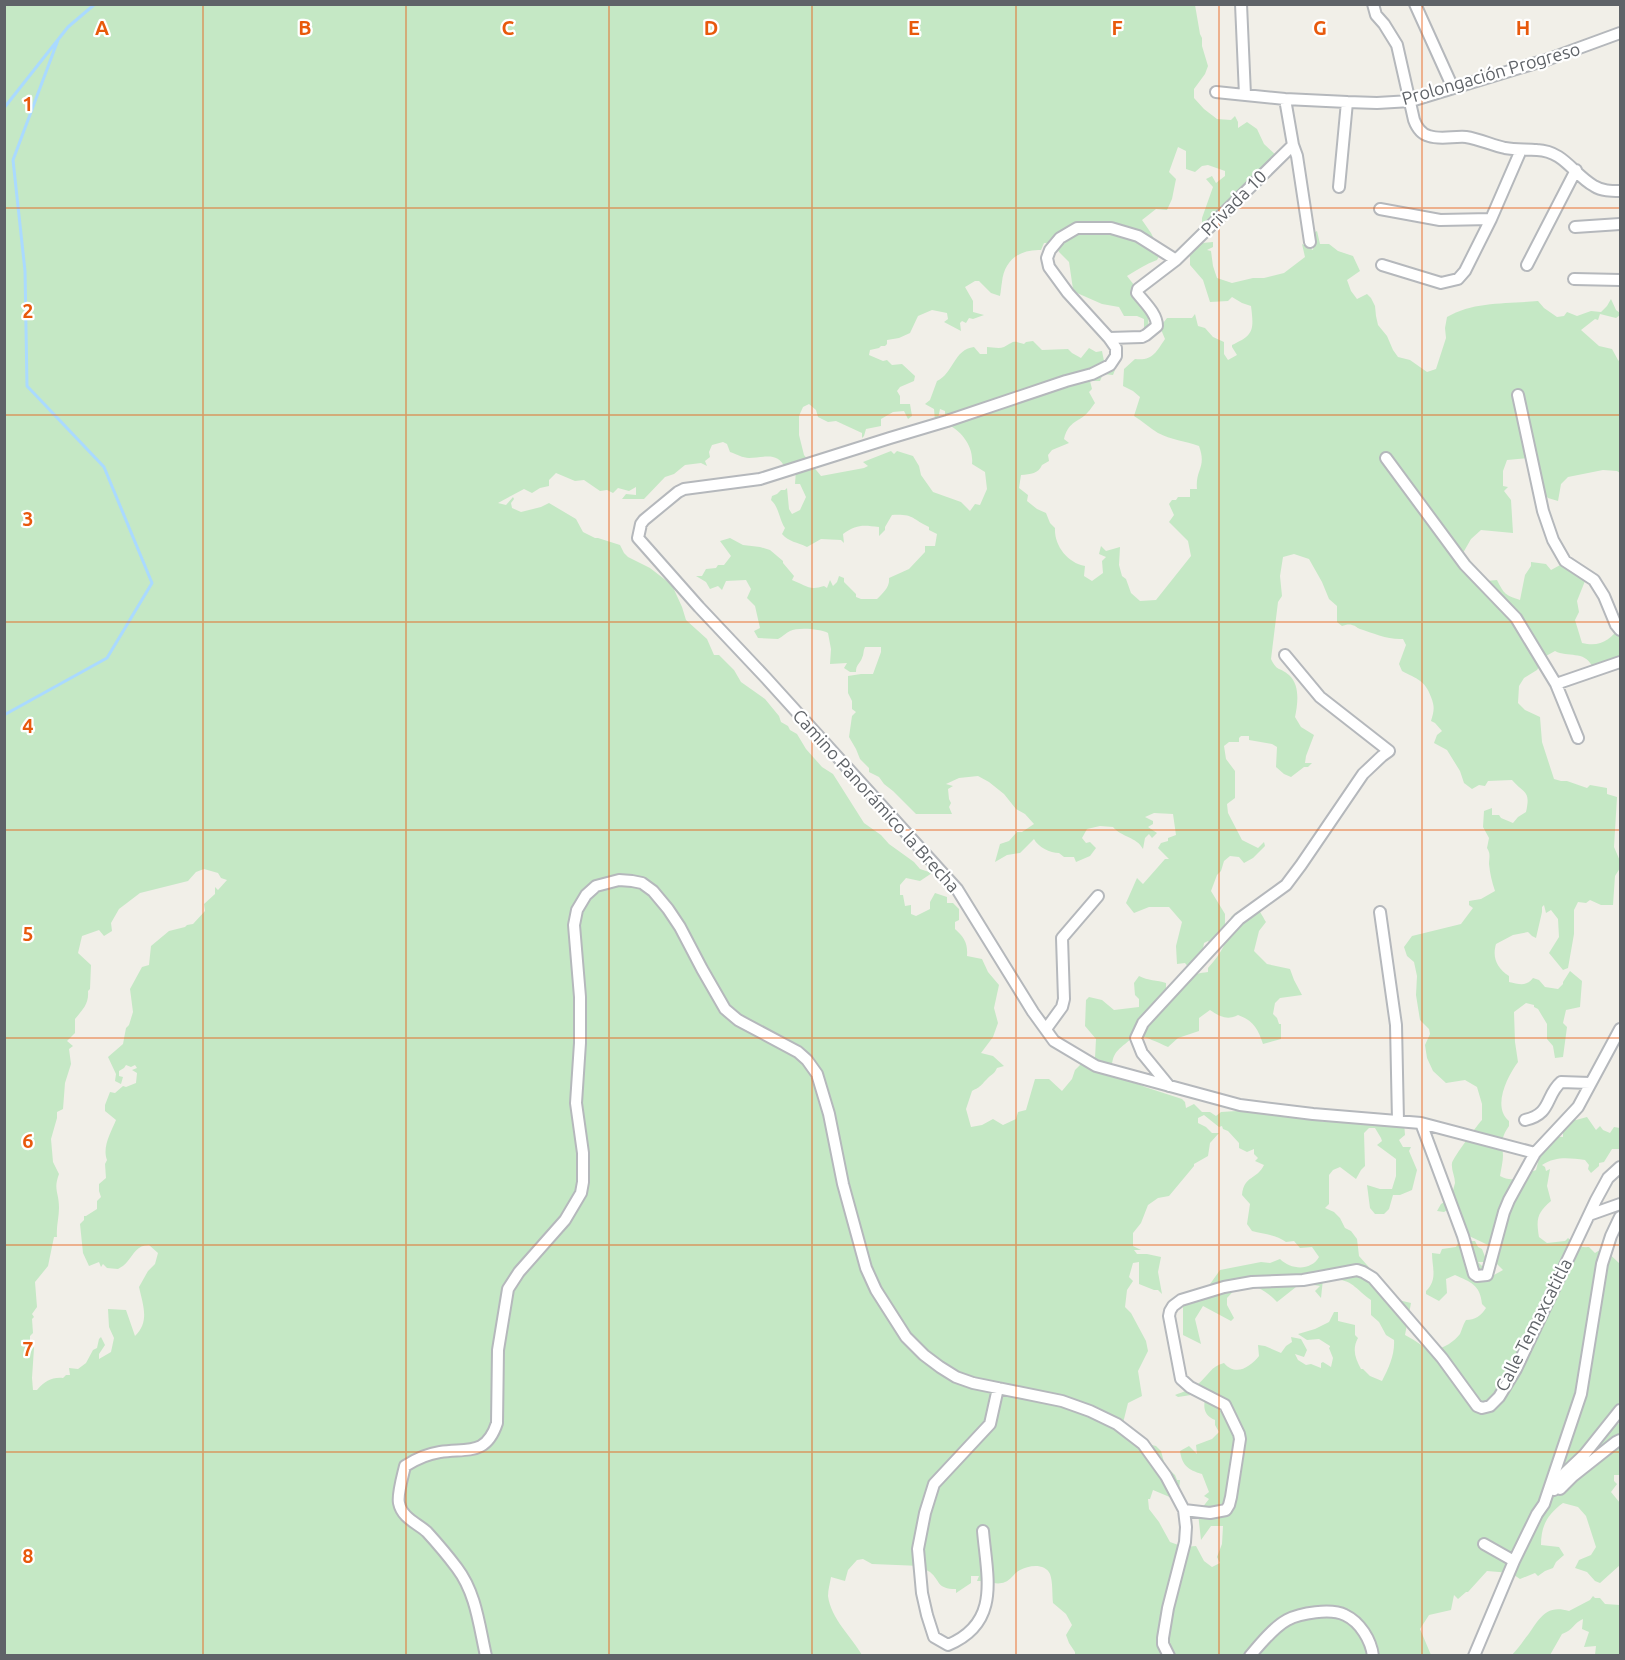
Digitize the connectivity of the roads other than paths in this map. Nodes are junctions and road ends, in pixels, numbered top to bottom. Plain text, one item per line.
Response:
1 (1241, 4) edge
2 (1373, 4) edge
3 (1415, 4) edge
4 (1620, 33) edge
5 (1453, 88) junction
6 (1215, 92) dead end
7 (1245, 95) junction
8 (1285, 99) junction
9 (1411, 101) junction
10 (1347, 102) junction
11 (1293, 145) junction
12 (1521, 150) junction
13 (1576, 170) junction
14 (1339, 187) dead end
15 (1620, 191) edge
16 (1380, 208) dead end
17 (1491, 219) junction
18 (1620, 224) edge
19 (1575, 227) dead end
20 (1310, 242) dead end
21 (1176, 260) junction
22 (1382, 265) dead end
23 (1527, 265) dead end
24 (1574, 279) dead end
25 (1620, 280) edge
26 (1109, 338) junction
27 (1518, 395) dead end
28 (1386, 458) dead end
29 (1620, 630) edge
30 (1286, 655) dead end
31 (1620, 662) edge
32 (1556, 684) junction
33 (1578, 738) dead end
34 (1098, 896) dead end
35 (1380, 912) dead end
36 (1046, 1029) junction
37 (1620, 1029) edge
38 (1590, 1083) junction
39 (1170, 1086) junction
40 (1525, 1120) dead end
41 (1398, 1121) junction
42 (1421, 1123) junction
43 (1536, 1153) junction
44 (1620, 1167) edge
45 (1620, 1204) edge
46 (1589, 1215) junction
47 (1620, 1217) edge
48 (998, 1388) junction
49 (1620, 1410) edge
50 (1620, 1440) edge
51 (1544, 1504) junction
52 (1184, 1510) junction
53 (983, 1531) dead end
54 (1484, 1544) dead end
55 (1514, 1561) junction
56 (486, 1656) edge
57 (1169, 1656) edge
58 (1250, 1656) edge
59 (1373, 1656) edge
60 (1474, 1656) edge

1 - 7 street
2 - 9 street
3 - 5 street
4 - 5 street, Prolongación Progreso
5 - 9 street, Prolongación Progreso
6 - 7 street, Prolongación Progreso
7 - 8 street, Prolongación Progreso
8 - 10 street, Prolongación Progreso
8 - 11 street
9 - 10 street, Prolongación Progreso
9 - 12 street
10 - 14 street
11 - 20 street
11 - 21 street, Privada 10
12 - 13 street
12 - 17 street
13 - 15 street
13 - 23 street
16 - 17 street
17 - 22 street
18 - 19 street
21 - 26 street, Privada 10
21 - 26 street
24 - 25 street
26 - 36 street, Camino Panorámico la Brecha
27 - 29 street
28 - 32 street
30 - 39 street
31 - 32 street
32 - 33 street
34 - 36 street
35 - 41 street
36 - 39 street, Camino Panorámico la Brecha
37 - 38 street
38 - 40 street
38 - 43 street
39 - 41 street, Camino Panorámico la Brecha
41 - 42 street, Camino Panorámico la Brecha
42 - 43 street, Camino Panorámico la Brecha
42 - 43 street
44 - 46 street, Calle Temaxcatitla
45 - 46 street
46 - 52 street, Calle Temaxcatitla
47 - 51 street
48 - 52 street
48 - 53 street
48 - 56 street
49 - 51 street
50 - 51 street
51 - 55 street
52 - 57 street
54 - 55 street
55 - 60 street
58 - 59 street

